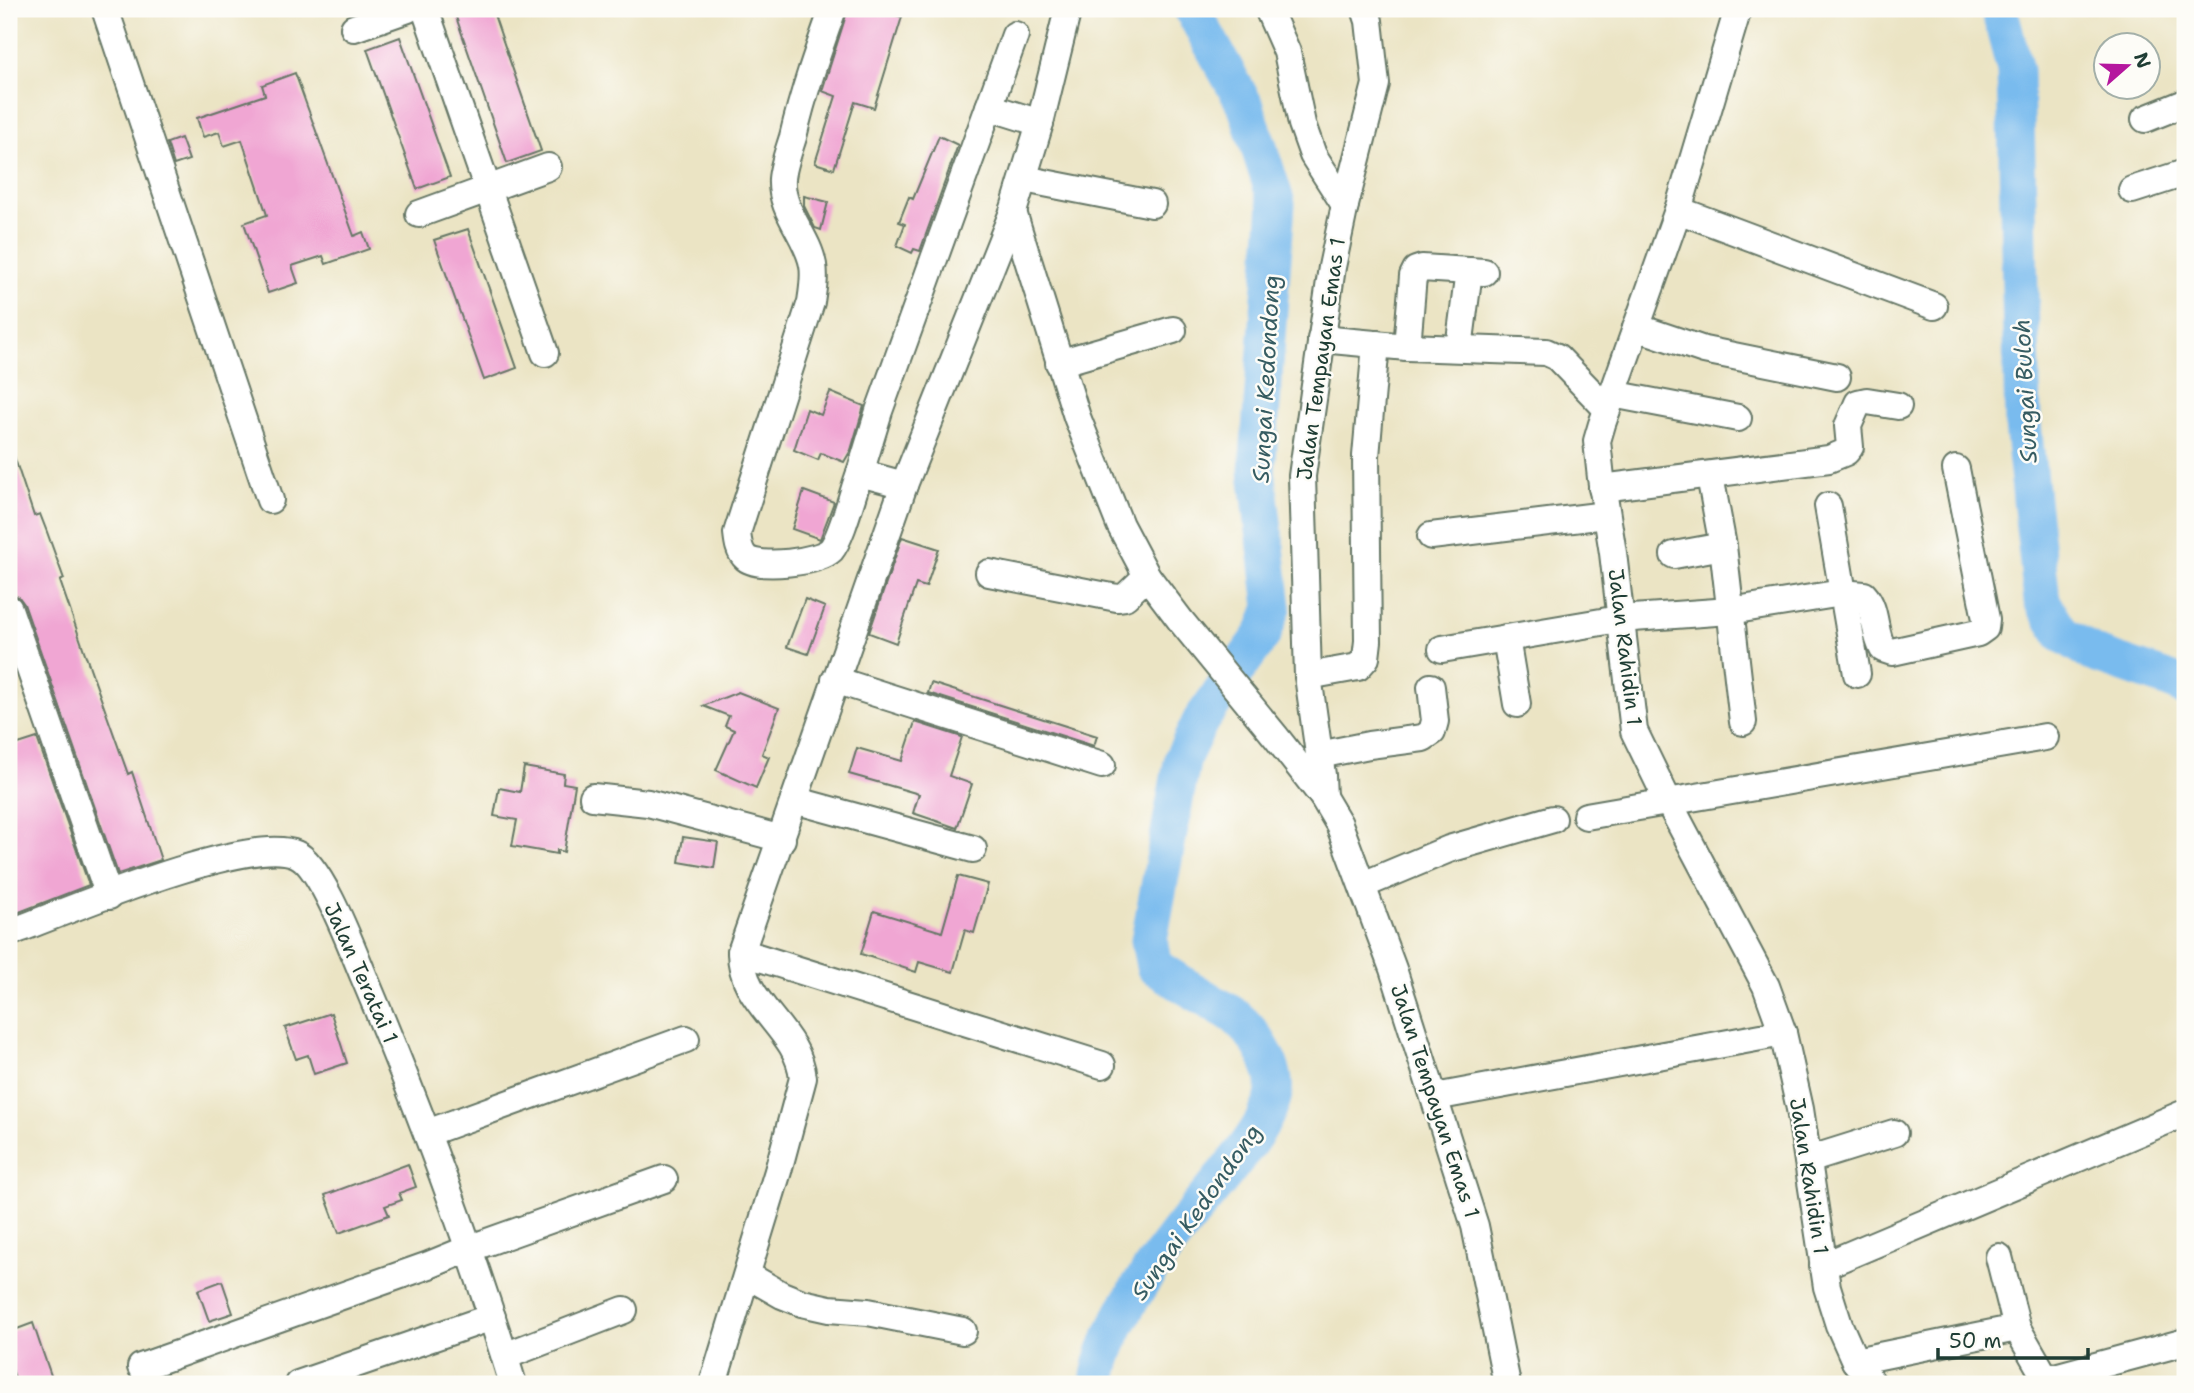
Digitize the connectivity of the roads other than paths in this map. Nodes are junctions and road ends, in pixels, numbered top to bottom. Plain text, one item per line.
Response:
1 (105, 9) edge
2 (408, 9) edge
3 (425, 9) edge
4 (833, 9) edge
5 (1068, 9) edge
6 (1268, 9) edge
7 (1365, 9) edge
8 (1738, 9) edge
9 (354, 28) dead end
10 (1015, 35) dead end
11 (2185, 103) edge
12 (989, 107) junction
13 (2145, 119) dead end
14 (1040, 123) junction
15 (548, 167) dead end
16 (2185, 173) edge
17 (1024, 179) junction
18 (487, 189) junction
19 (2132, 190) dead end
20 (1152, 204) dead end
21 (1345, 205) junction
22 (1678, 211) junction
23 (1013, 212) junction
24 (419, 214) dead end
25 (1934, 306) dead end
26 (1636, 327) junction
27 (1173, 330) dead end
28 (1321, 339) junction
29 (1376, 344) junction
30 (1407, 346) junction
31 (1459, 348) junction
32 (545, 353) dead end
33 (1059, 363) junction
34 (1837, 377) dead end
35 (1610, 401) junction
36 (1898, 406) dead end
37 (1738, 418) dead end
38 (1956, 469) dead end
39 (860, 473) junction
40 (1710, 476) junction
41 (904, 485) junction
42 (1602, 488) junction
43 (270, 500) dead end
44 (1828, 506) dead end
45 (1606, 515) junction
46 (1431, 536) dead end
47 (1723, 546) junction
48 (1674, 555) dead end
49 (989, 572) dead end
50 (1147, 576) junction
51 (1842, 593) junction
52 (9, 609) edge
53 (1730, 611) junction
54 (1619, 619) junction
55 (1506, 638) junction
56 (1442, 649) dead end
57 (1857, 674) dead end
58 (1308, 676) junction
59 (835, 680) junction
60 (1431, 687) dead end
61 (1517, 705) dead end
62 (1744, 722) dead end
63 (2045, 737) dead end
64 (1319, 755) junction
65 (1102, 765) dead end
66 (593, 797) dead end
67 (1323, 797) junction
68 (794, 800) junction
69 (1668, 801) junction
70 (1586, 816) dead end
71 (1553, 819) dead end
72 (782, 839) junction
73 (973, 849) dead end
74 (1363, 885) junction
75 (109, 896) junction
76 (9, 933) edge
77 (741, 952) junction
78 (1783, 1033) junction
79 (686, 1039) dead end
80 (1102, 1065) dead end
81 (1435, 1097) junction
82 (2185, 1113) edge
83 (427, 1133) junction
84 (1894, 1133) dead end
85 (1808, 1160) junction
86 (664, 1179) dead end
87 (468, 1249) junction
88 (1999, 1257) dead end
89 (1823, 1266) junction
90 (747, 1275) junction
91 (624, 1310) dead end
92 (492, 1317) junction
93 (2017, 1328) junction
94 (963, 1331) dead end
95 (2185, 1342) edge
96 (505, 1356) junction
97 (1856, 1361) junction
98 (141, 1367) dead end
99 (298, 1384) edge
100 (513, 1384) edge
101 (713, 1384) edge
102 (1507, 1384) edge
103 (1873, 1384) edge

1 - 43 street
2 - 9 street
3 - 18 street
4 - 39 street
5 - 14 street
6 - 21 street
7 - 21 street, Jalan Tempayan Emas 1
8 - 22 street, Jalan Rahidin 1
10 - 12 street
11 - 13 street
12 - 14 street
12 - 39 street
14 - 17 street
15 - 18 street
16 - 19 street
17 - 20 street
17 - 23 street
18 - 24 street
18 - 32 street
21 - 28 street, Jalan Tempayan Emas 1
22 - 25 street
22 - 26 street, Jalan Rahidin 1
23 - 33 street, Jalan Tempayan Emas 1
23 - 41 street
26 - 34 street
26 - 35 street, Jalan Rahidin 1
27 - 33 street
28 - 29 street
28 - 58 street, Jalan Tempayan Emas 1
29 - 30 street
29 - 58 street
30 - 31 street
30 - 31 street
31 - 35 street
33 - 50 street, Jalan Tempayan Emas 1
35 - 37 street
35 - 42 street, Jalan Rahidin 1
36 - 40 street
38 - 51 street
39 - 41 street
40 - 42 street
40 - 47 street
41 - 59 street
42 - 45 street, Jalan Rahidin 1
44 - 51 street
45 - 46 street
45 - 54 street, Jalan Rahidin 1
47 - 48 street
47 - 53 street
49 - 50 street
50 - 67 street, Jalan Tempayan Emas 1
51 - 53 street
51 - 57 street
52 - 75 street
53 - 54 street
53 - 62 street
54 - 55 street
54 - 69 street, Jalan Rahidin 1
55 - 56 street
55 - 61 street
58 - 64 street, Jalan Tempayan Emas 1
59 - 65 street
59 - 68 street
60 - 64 street
63 - 69 street
64 - 67 street, Jalan Tempayan Emas 1
66 - 72 street
67 - 74 street, Jalan Tempayan Emas 1
68 - 72 street
68 - 73 street
69 - 70 street
69 - 78 street, Jalan Rahidin 1
71 - 74 street
72 - 77 street
74 - 81 street, Jalan Tempayan Emas 1
75 - 76 street, Jalan Teratai 1
75 - 83 street, Jalan Teratai 1
77 - 80 street
77 - 90 street
78 - 81 street
78 - 85 street, Jalan Rahidin 1
79 - 83 street
81 - 102 street, Jalan Tempayan Emas 1
82 - 89 street
83 - 87 street, Jalan Teratai 1
84 - 85 street
85 - 89 street, Jalan Rahidin 1
86 - 87 street
87 - 92 street, Jalan Teratai 1
87 - 98 street
88 - 93 street
89 - 97 street, Jalan Rahidin 1
90 - 94 street
90 - 101 street
91 - 96 street
92 - 96 street, Jalan Teratai 1
92 - 99 street
93 - 95 street
93 - 97 street
96 - 100 street, Jalan Teratai 1
97 - 103 street, Jalan Rahidin 1

